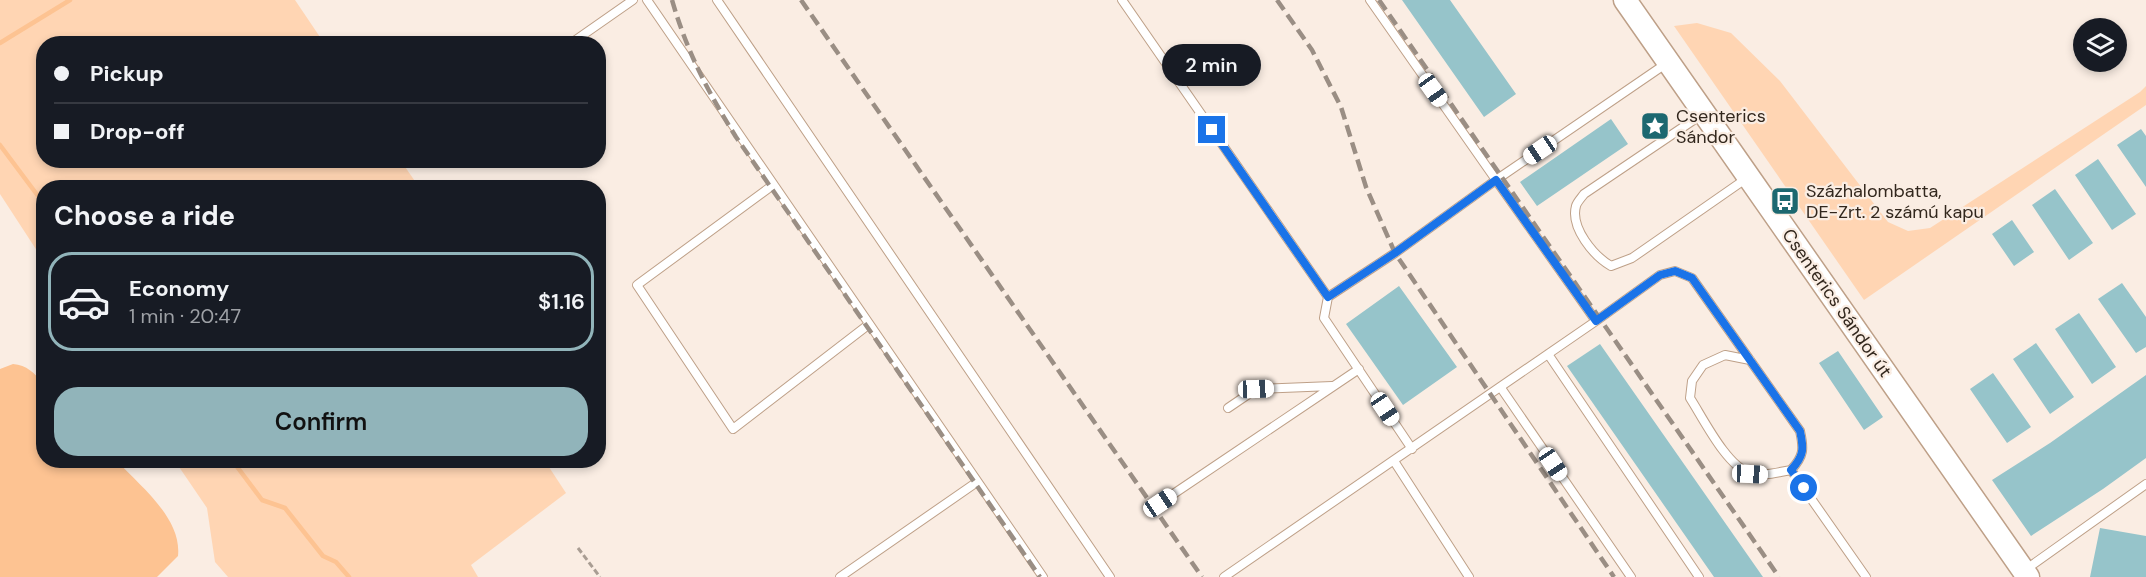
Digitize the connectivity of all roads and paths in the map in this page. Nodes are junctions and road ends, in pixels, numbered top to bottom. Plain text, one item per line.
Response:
1 (633, 0) edge
2 (647, 0) edge
3 (717, 0) edge
4 (1122, 0) edge
5 (1370, 0) edge
6 (1625, 0) edge
7 (581, 36) edge
8 (1668, 62) junction
9 (1704, 113) junction
10 (1749, 177) junction
11 (1496, 180) junction
12 (773, 185) junction
13 (1328, 297) junction
14 (1596, 321) junction
15 (868, 325) junction
16 (1548, 354) junction
17 (1750, 360) junction
18 (1359, 369) junction
19 (1333, 386) junction
20 (1501, 388) junction
21 (1228, 408) dead end
22 (1412, 449) junction
23 (1394, 461) junction
24 (1791, 470) junction
25 (977, 482) junction
26 (2146, 484) edge
27 (1160, 503) dead end
28 (579, 548) dead end
29 (2026, 574) edge
30 (600, 577) edge
31 (840, 577) edge
32 (1043, 577) edge
33 (1110, 577) edge
34 (1224, 577) edge
35 (1469, 577) edge
36 (1631, 577) edge
37 (1699, 577) edge
38 (1866, 577) edge

1 - 7 lane
2 - 12 lane
3 - 33 lane
4 - 13 lane
5 - 11 lane
6 - 8 street, Csenterics Sándor út
8 - 9 street, Csenterics Sándor út
8 - 11 lane
9 - 10 street, Csenterics Sándor út
9 - 10 lane
10 - 29 street, Csenterics Sándor út
11 - 13 lane
11 - 14 lane
12 - 15 lane
12 - 15 lane
13 - 18 lane
14 - 16 lane
14 - 17 lane
15 - 25 lane
16 - 20 lane
16 - 37 lane
17 - 24 lane
17 - 24 lane
18 - 19 lane
18 - 22 lane
19 - 21 lane
19 - 27 lane
20 - 22 lane
20 - 36 lane
22 - 23 lane
23 - 34 lane
23 - 35 lane
24 - 38 lane
25 - 31 lane
25 - 32 lane
26 - 29 lane
28 - 30 path

